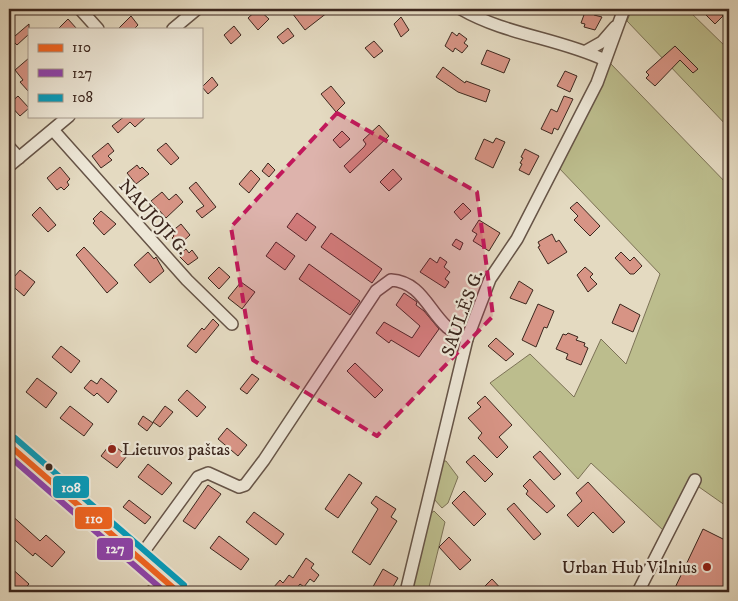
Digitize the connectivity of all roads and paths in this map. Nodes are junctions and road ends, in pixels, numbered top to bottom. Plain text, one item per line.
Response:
1 (80, 9) edge
2 (197, 9) edge
3 (461, 9) edge
4 (624, 9) edge
5 (619, 21) junction
6 (97, 28) edge
7 (174, 28) edge
8 (586, 52) junction
9 (605, 60) junction
10 (67, 118) edge
11 (52, 130) junction
12 (9, 147) edge
13 (19, 158) junction
14 (9, 166) edge
15 (232, 324) dead end
16 (467, 339) junction
17 (9, 445) edge
18 (695, 480) dead end
19 (139, 558) junction
20 (178, 592) edge
21 (406, 592) edge
22 (638, 592) edge

1 - 6 street
2 - 7 street
3 - 8 street
4 - 5 street, SAULĖS G.
5 - 8 street
5 - 9 street, SAULĖS G.
8 - 9 street
9 - 16 street, SAULĖS G.
10 - 11 street
11 - 13 street
11 - 15 street, NAUJOJI G.
12 - 13 street
13 - 14 street
16 - 19 street
16 - 21 street, SAULĖS G.
17 - 19 main road
18 - 22 street
19 - 20 main road

